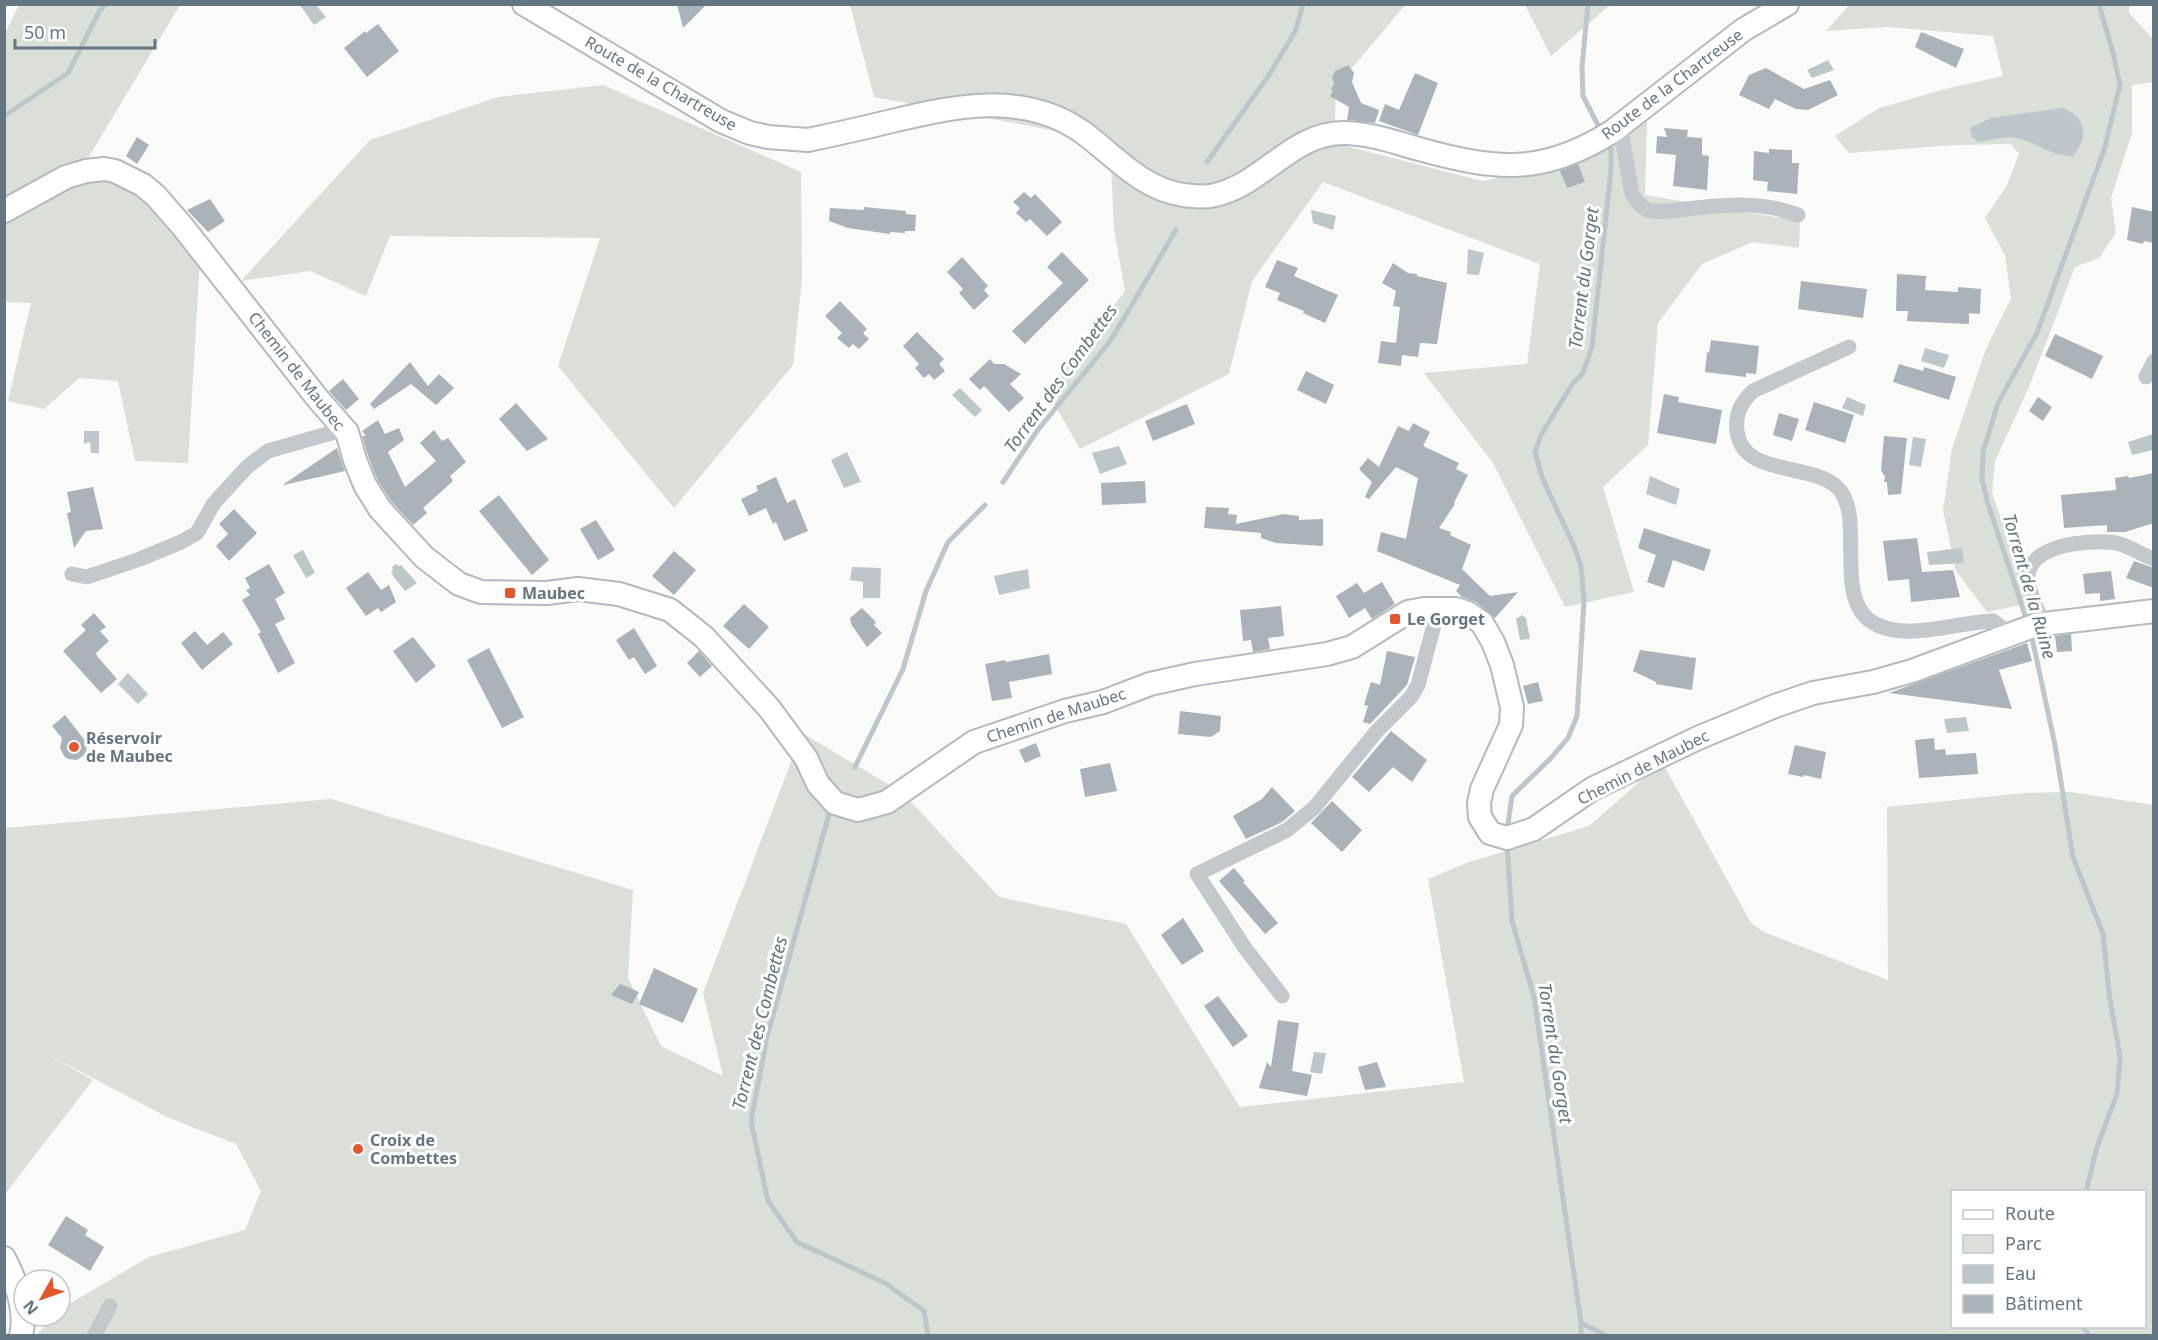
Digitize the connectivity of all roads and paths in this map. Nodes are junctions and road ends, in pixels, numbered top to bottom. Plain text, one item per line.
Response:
1 (524, 4) edge
2 (1787, 4) edge
3 (1616, 128) junction
4 (4, 211) edge
5 (1798, 215) dead end
6 (1849, 347) dead end
7 (2154, 361) edge
8 (2146, 376) dead end
9 (346, 432) junction
10 (2154, 559) edge
11 (72, 574) dead end
12 (1444, 609) junction
13 (2154, 610) edge
14 (2043, 624) junction
15 (2002, 637) junction
16 (1282, 996) dead end
17 (4, 1258) edge
18 (110, 1306) dead end
19 (21, 1335) edge
20 (94, 1335) edge

1 - 3 street, Route de la Chartreuse
2 - 3 street, Route de la Chartreuse
3 - 5 street
4 - 9 street, Chemin de Maubec
6 - 15 street
7 - 8 street
9 - 11 street
9 - 12 street, Chemin de Maubec
10 - 14 street
12 - 15 street, Chemin de Maubec
12 - 16 street
13 - 14 street, Chemin de Maubec
14 - 15 street, Chemin de Maubec
17 - 19 street
18 - 20 street

